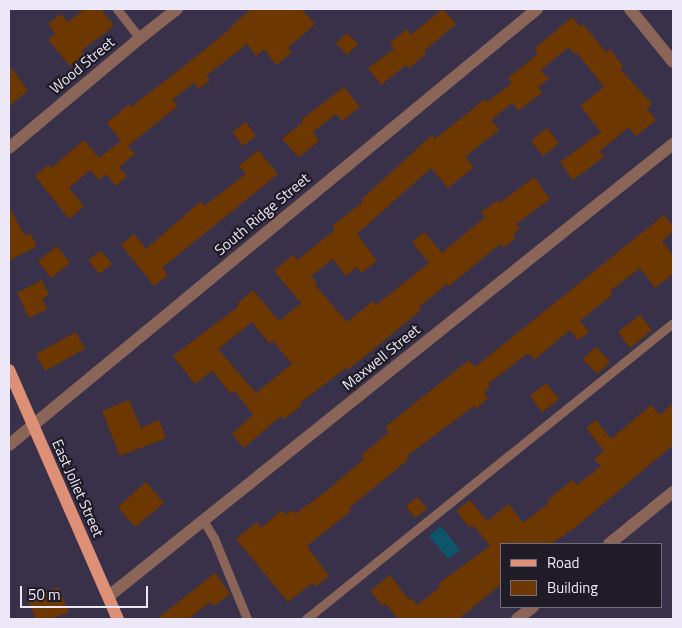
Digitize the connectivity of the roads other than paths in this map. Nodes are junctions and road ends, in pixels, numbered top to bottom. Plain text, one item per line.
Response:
1 (117, 9) edge
2 (178, 9) edge
3 (537, 9) edge
4 (630, 9) edge
5 (140, 38) junction
6 (672, 58) edge
7 (673, 144) edge
8 (9, 148) edge
9 (673, 323) edge
10 (9, 370) edge
11 (32, 425) junction
12 (9, 445) edge
13 (673, 492) edge
14 (203, 520) junction
15 (610, 543) edge
16 (109, 596) junction
17 (532, 608) edge
18 (118, 619) edge
19 (247, 619) edge
20 (306, 619) edge
21 (517, 619) edge

1 - 5 lane
2 - 5 street, Wood Street
3 - 11 street, South Ridge Street
4 - 6 street
5 - 8 street, Wood Street
7 - 14 street, Maxwell Street
9 - 20 lane
10 - 11 main road, East Joliet Street
11 - 12 street, South Ridge Street
11 - 16 main road, East Joliet Street
13 - 15 street
14 - 16 street, Maxwell Street
14 - 19 lane
16 - 18 main road, East Joliet Street
17 - 21 street

